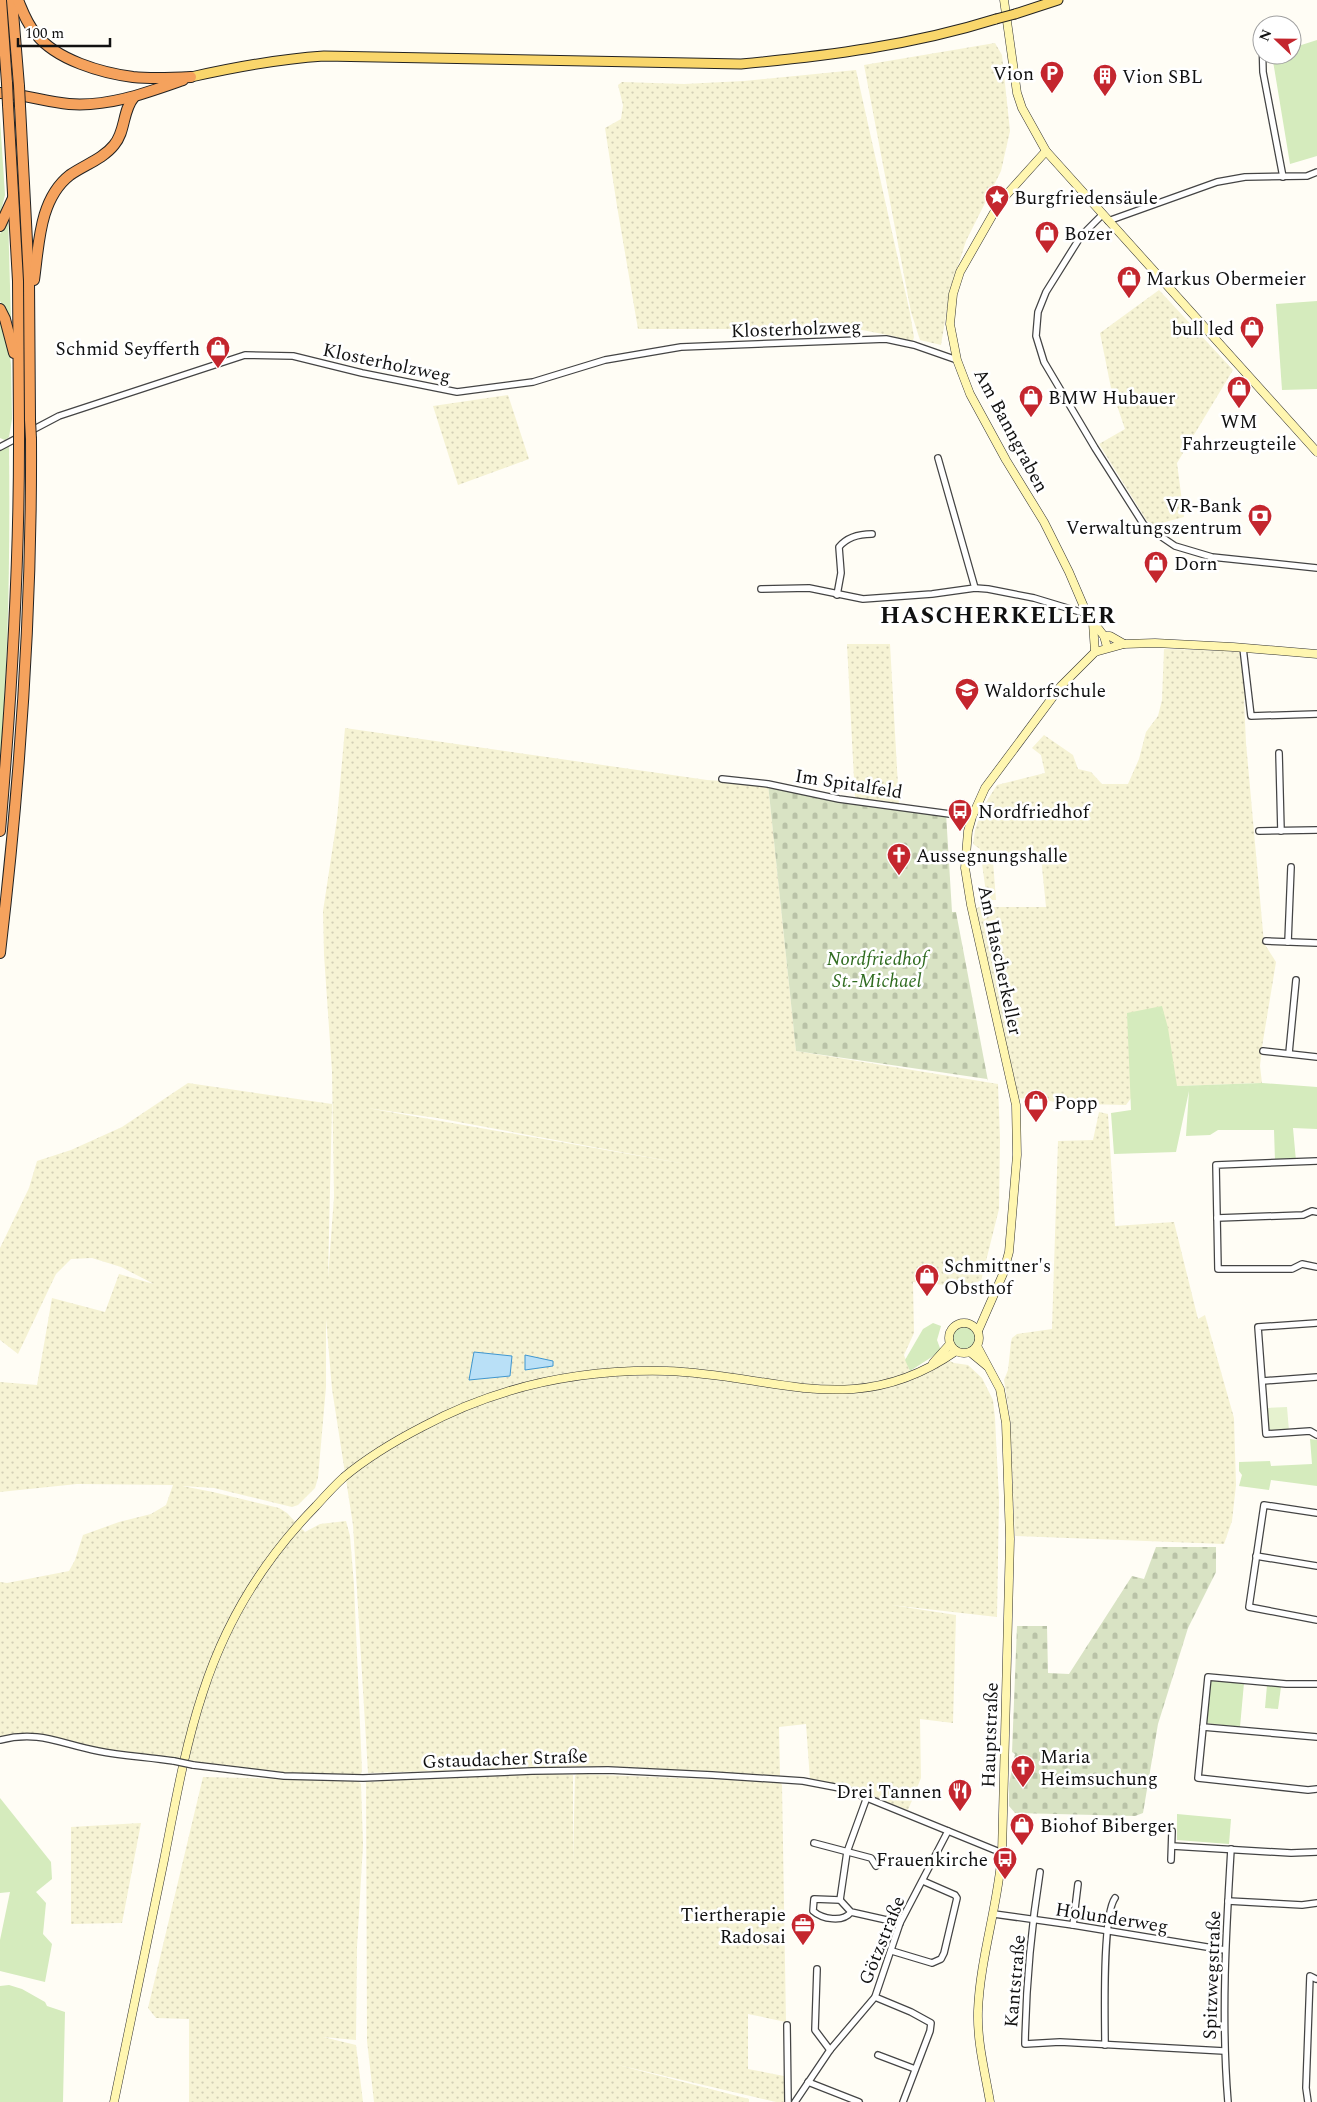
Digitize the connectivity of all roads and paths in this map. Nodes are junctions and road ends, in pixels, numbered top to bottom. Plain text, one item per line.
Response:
1 (1, 0) edge
2 (12, 0) edge
3 (18, 0) edge
4 (1004, 0) edge
5 (1058, 0) edge
6 (1263, 65) edge
7 (191, 77) junction
8 (0, 93) edge
9 (134, 97) junction
10 (1046, 151) junction
11 (1317, 172) edge
12 (1283, 177) junction
13 (14, 194) junction
14 (1105, 218) junction
15 (0, 226) edge
16 (30, 308) junction
17 (0, 309) edge
18 (957, 360) junction
19 (19, 383) junction
20 (0, 447) edge
21 (1317, 452) edge
22 (938, 458) dead end
23 (872, 534) dead end
24 (1317, 568) edge
25 (975, 588) junction
26 (761, 589) dead end
27 (837, 595) junction
28 (1087, 614) junction
29 (1092, 621) junction
30 (1104, 636) junction
31 (1124, 644) junction
32 (1107, 647) junction
33 (1243, 648) junction
34 (1095, 652) junction
35 (1317, 654) edge
36 (1317, 714) edge
37 (1279, 753) dead end
38 (722, 779) dead end
39 (972, 817) junction
40 (1259, 830) dead end
41 (1317, 830) edge
42 (0, 831) edge
43 (1281, 831) junction
44 (1291, 867) dead end
45 (1266, 941) dead end
46 (1288, 942) junction
47 (1317, 943) edge
48 (0, 953) edge
49 (1296, 980) dead end
50 (1262, 1051) dead end
51 (1289, 1053) junction
52 (1317, 1057) edge
53 (1317, 1161) edge
54 (1317, 1212) edge
55 (1217, 1218) junction
56 (1317, 1267) edge
57 (987, 1308) junction
58 (1317, 1323) edge
59 (971, 1324) junction
60 (978, 1330) junction
61 (950, 1344) junction
62 (977, 1346) junction
63 (956, 1351) junction
64 (970, 1352) junction
65 (932, 1364) junction
66 (990, 1369) junction
67 (1317, 1377) edge
68 (1262, 1381) junction
69 (1317, 1435) edge
70 (1317, 1513) edge
71 (1256, 1556) junction
72 (1317, 1566) edge
73 (1317, 1620) edge
74 (1317, 1684) edge
75 (1203, 1727) junction
76 (1317, 1737) edge
77 (0, 1740) edge
78 (1317, 1789) edge
79 (867, 1797) junction
80 (948, 1831) junction
81 (1172, 1831) dead end
82 (814, 1844) dead end
83 (1172, 1846) junction
84 (1230, 1849) junction
85 (847, 1852) junction
86 (1317, 1852) edge
87 (1002, 1853) junction
88 (1172, 1860) dead end
89 (876, 1866) dead end
90 (1040, 1872) dead end
91 (923, 1881) junction
92 (1078, 1884) dead end
93 (1115, 1898) dead end
94 (840, 1900) junction
95 (1228, 1901) junction
96 (1317, 1903) edge
97 (851, 1912) junction
98 (994, 1914) junction
99 (1034, 1920) junction
100 (900, 1924) junction
101 (1073, 1925) junction
102 (1108, 1931) junction
103 (1225, 1950) junction
104 (892, 1951) junction
105 (816, 1969) dead end
106 (1316, 1979) edge
107 (875, 1997) junction
108 (787, 2025) dead end
109 (1105, 2045) junction
110 (830, 2050) junction
111 (1224, 2050) junction
112 (878, 2055) dead end
113 (915, 2069) junction
114 (808, 2082) junction
115 (114, 2102) edge
116 (788, 2102) edge
117 (795, 2102) edge
118 (859, 2102) edge
119 (903, 2102) edge
120 (990, 2102) edge
121 (1228, 2102) edge
122 (1308, 2102) edge

1 - 13 highway, bridge
2 - 16 highway, bridge
3 - 7 highway
4 - 10 main road
5 - 7 main road, bridge
6 - 12 street
7 - 9 highway
8 - 9 highway
9 - 16 highway
10 - 14 main road
10 - 18 main road, Am Banngraben
11 - 12 street
12 - 14 street
13 - 15 highway
13 - 19 highway
14 - 21 main road
14 - 24 street
16 - 48 highway, bridge
17 - 19 highway
18 - 20 street, Klosterholzweg
18 - 28 main road, Am Banngraben
19 - 42 highway, bridge
22 - 25 street
23 - 27 street
25 - 27 street
25 - 28 street
26 - 27 street
28 - 29 main road, Am Banngraben
29 - 30 main road, Am Banngraben
29 - 34 main road
30 - 31 main road, Am Banngraben
30 - 32 main road, Am Banngraben
31 - 32 main road, Am Hascherkeller
31 - 33 main road, Am Hascherkeller
32 - 34 main road, Am Hascherkeller
33 - 35 main road, Am Hascherkeller
33 - 36 street
34 - 39 main road, Am Hascherkeller
37 - 43 street
38 - 39 street, Im Spitalfeld
39 - 57 main road, Am Hascherkeller
40 - 43 street
41 - 43 street
44 - 46 street
45 - 46 street
46 - 47 street
49 - 51 street
50 - 51 street
51 - 52 street
53 - 55 street
54 - 55 street
55 - 56 street
57 - 59 main road
57 - 60 main road, Am Hascherkeller
58 - 68 street
59 - 60 main road
59 - 61 main road
60 - 62 main road
61 - 63 main road
61 - 65 main road
62 - 64 main road
62 - 66 main road, Hauptstraße
63 - 64 main road
63 - 65 main road
64 - 66 main road, Hauptstraße
65 - 115 main road
66 - 87 main road, Hauptstraße
67 - 68 street
68 - 69 street
70 - 71 street
71 - 72 street
71 - 73 street
74 - 75 street
75 - 76 street
75 - 78 street
77 - 79 street, Gstaudacher Straße, bridge
79 - 80 street, Gstaudacher Straße
79 - 85 street
80 - 87 street, Gstaudacher Straße
80 - 91 street, Götzstraße
81 - 83 street
82 - 85 street
83 - 84 street
83 - 88 street
84 - 86 street
84 - 95 street, Spitzwegstraße
85 - 89 street
85 - 94 street
87 - 98 main road, Hauptstraße
90 - 99 street, Kantstraße
91 - 100 street, Götzstraße
91 - 104 street
92 - 101 street
93 - 102 street
94 - 97 street
94 - 97 street
95 - 96 street
95 - 103 street, Spitzwegstraße
97 - 100 street
98 - 99 street, Holunderweg
98 - 120 main road, Hauptstraße
99 - 101 street, Holunderweg
99 - 109 street, Kantstraße
100 - 104 street, Götzstraße
101 - 102 street, Holunderweg
102 - 103 street, Holunderweg
102 - 109 street
103 - 111 street, Spitzwegstraße
104 - 107 street, Götzstraße
105 - 110 street
106 - 122 street
107 - 110 street, Götzstraße
107 - 113 street
108 - 116 street
109 - 111 street
110 - 114 street, Götzstraße
111 - 121 street, Spitzwegstraße
112 - 113 street
113 - 119 street
114 - 117 street, Götzstraße
114 - 118 street

